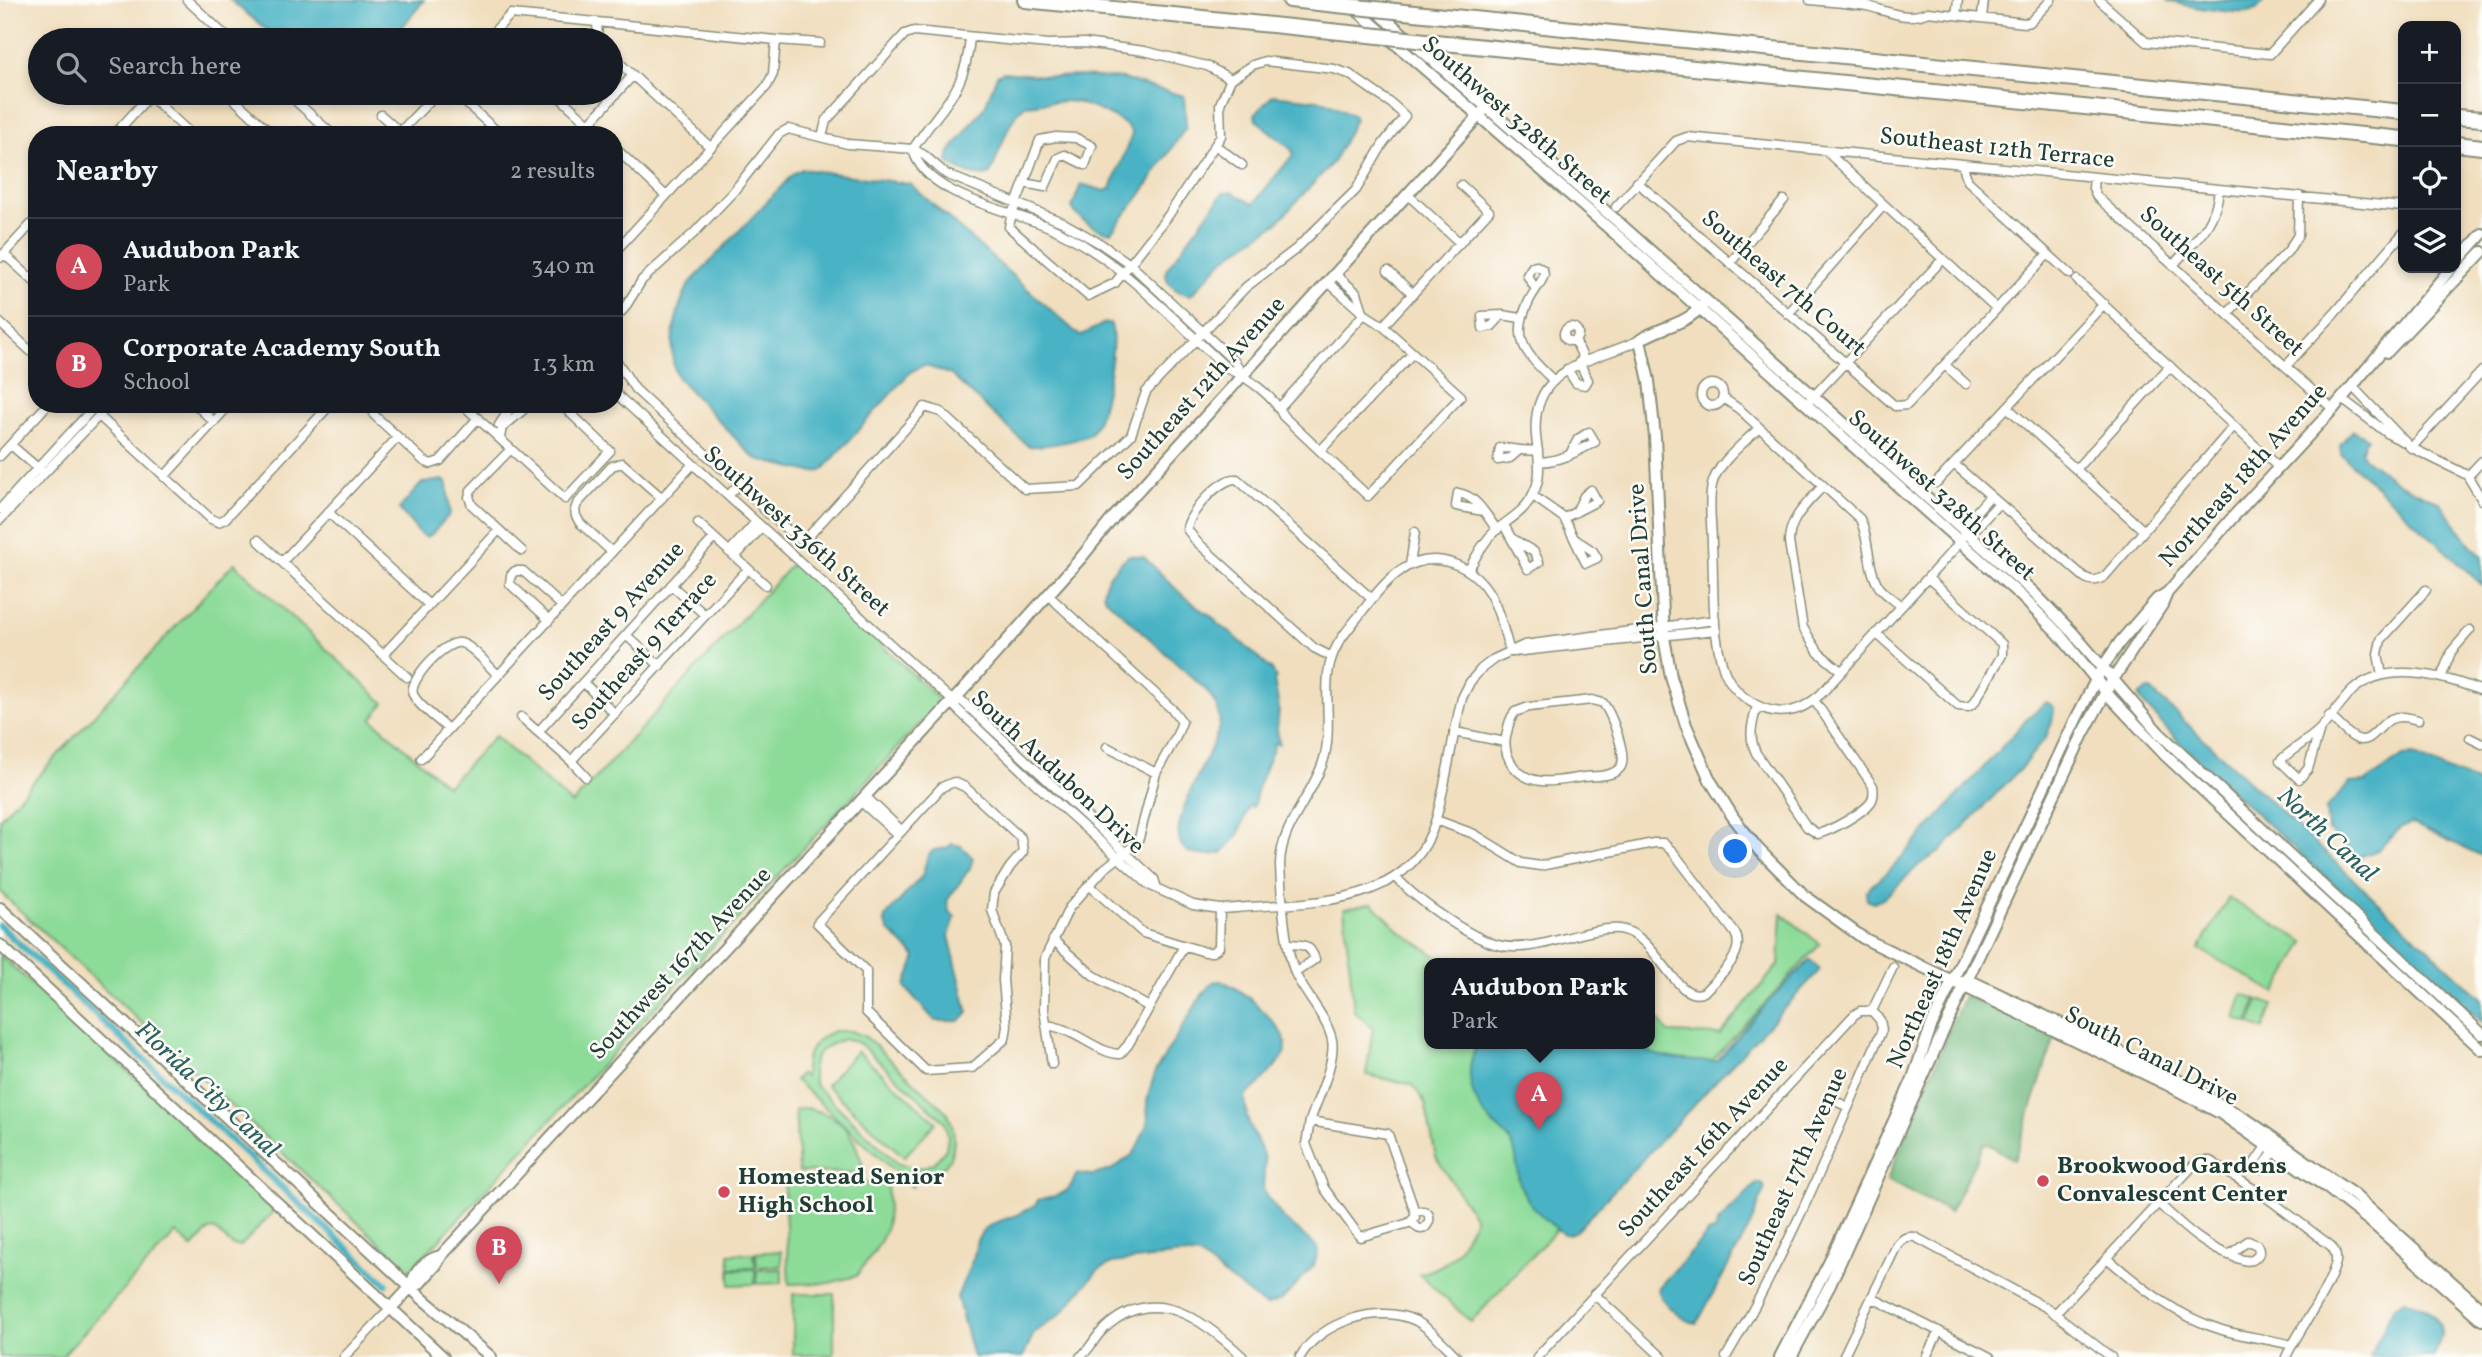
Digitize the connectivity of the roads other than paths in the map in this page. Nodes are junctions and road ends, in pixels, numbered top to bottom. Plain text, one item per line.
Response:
1 (187, 0) edge
2 (1025, 0) edge
3 (1290, 0) edge
4 (1346, 0) edge
5 (1364, 0) edge
6 (1810, 0) edge
7 (1958, 0) edge
8 (1984, 0) edge
9 (2051, 0) edge
10 (2099, 0) edge
11 (2318, 0) edge
12 (1870, 3) edge
13 (1956, 15) junction
14 (1982, 17) junction
15 (597, 22) junction
16 (217, 28) edge
17 (500, 28) edge
18 (597, 28) edge
19 (971, 38) junction
20 (776, 40) junction
21 (820, 43) dead end
22 (623, 66) edge
23 (633, 75) junction
24 (1231, 79) junction
25 (623, 86) edge
26 (141, 105) edge
27 (162, 105) edge
28 (240, 105) edge
29 (300, 105) edge
30 (426, 105) edge
31 (468, 105) edge
32 (568, 105) edge
33 (606, 105) edge
34 (2398, 111) edge
35 (1482, 112) junction
36 (381, 116) dead end
37 (2461, 118) edge
38 (2482, 120) edge
39 (589, 124) joint
40 (122, 126) edge
41 (183, 126) edge
42 (263, 126) edge
43 (323, 126) edge
44 (393, 126) edge
45 (407, 126) edge
46 (491, 126) edge
47 (822, 138) junction
48 (2398, 138) edge
49 (1215, 145) junction
50 (2461, 145) edge
51 (710, 147) junction
52 (2482, 147) edge
53 (913, 149) junction
54 (1827, 152) junction
55 (623, 155) edge
56 (1962, 164) junction
57 (1242, 165) dead end
58 (2094, 178) junction
59 (1637, 182) junction
60 (1024, 183) junction
61 (1461, 185) dead end
62 (2219, 190) junction
63 (1407, 194) junction
64 (666, 195) junction
65 (2299, 196) junction
66 (1784, 200) dead end
67 (1017, 202) junction
68 (1883, 206) junction
69 (2398, 206) edge
70 (1616, 207) dead end
71 (1013, 213) junction
72 (28, 228) edge
73 (2482, 234) edge
74 (623, 236) edge
75 (2398, 239) edge
76 (1460, 243) junction
77 (2482, 252) edge
78 (2048, 254) junction
79 (2, 256) edge
80 (2461, 257) edge
81 (1942, 260) junction
82 (1130, 264) junction
83 (1730, 264) junction
84 (2172, 265) junction
85 (1388, 271) dead end
86 (1123, 273) junction
87 (2447, 273) edge
88 (28, 277) edge
89 (1332, 278) junction
90 (1535, 288) dead end
91 (1413, 294) junction
92 (2104, 304) junction
93 (1703, 305) junction
94 (1996, 308) junction
95 (623, 310) edge
96 (1364, 314) junction
97 (1788, 314) junction
98 (2227, 314) junction
99 (1503, 315) dead end
100 (1521, 318) junction
101 (0, 323) edge
102 (1383, 326) junction
103 (1203, 332) junction
104 (1196, 340) junction
105 (1574, 340) dead end
106 (1640, 340) junction
107 (28, 349) edge
108 (1412, 353) junction
109 (1581, 361) junction
110 (1845, 364) junction
111 (1945, 365) junction
112 (2170, 366) junction
113 (2286, 366) junction
114 (1567, 369) junction
115 (623, 371) edge
116 (2482, 371) edge
117 (1242, 375) junction
118 (1554, 382) junction
119 (1966, 384) dead end
120 (2352, 386) junction
121 (1723, 398) dead end
122 (2342, 399) junction
123 (623, 400) edge
124 (1810, 400) junction
125 (2007, 407) junction
126 (1279, 408) junction
127 (2333, 409) junction
128 (40, 413) edge
129 (90, 413) edge
130 (102, 413) edge
131 (204, 413) edge
132 (222, 413) edge
133 (323, 413) edge
134 (472, 413) edge
135 (507, 413) edge
136 (514, 413) edge
137 (571, 413) edge
138 (374, 415) dead end
139 (519, 415) joint
140 (99, 416) junction
141 (478, 418) junction
142 (214, 422) junction
143 (2235, 426) junction
144 (490, 428) junction
145 (1759, 428) junction
146 (398, 437) junction
147 (500, 438) junction
148 (11, 445) junction
149 (2408, 445) junction
150 (511, 449) junction
151 (1538, 450) junction
152 (1320, 451) junction
153 (1517, 452) dead end
154 (0, 456) edge
155 (1569, 456) dead end
156 (51, 461) junction
157 (2482, 461) edge
158 (1539, 462) junction
159 (693, 464) junction
160 (1954, 464) junction
161 (2279, 468) junction
162 (2076, 469) junction
163 (41, 471) junction
164 (2468, 476) junction
165 (164, 477) junction
166 (742, 481) junction
167 (1936, 483) dead end
168 (1823, 486) junction
169 (728, 496) junction
170 (1533, 496) junction
171 (1990, 496) junction
172 (662, 498) junction
173 (2482, 500) edge
174 (1999, 503) junction
175 (0, 509) edge
176 (1483, 511) dead end
177 (328, 512) junction
178 (1576, 512) dead end
179 (1564, 518) junction
180 (0, 520) edge
181 (698, 523) dead end
182 (759, 524) junction
183 (1500, 528) junction
184 (499, 530) junction
185 (2143, 530) junction
186 (1415, 531) dead end
187 (1966, 534) junction
188 (714, 538) junction
189 (1513, 539) dead end
190 (1574, 539) dead end
191 (258, 540) dead end
192 (522, 551) dead end
193 (612, 552) junction
194 (732, 554) junction
195 (282, 562) junction
196 (1410, 565) junction
197 (748, 569) junction
198 (1468, 571) junction
199 (1927, 578) junction
200 (671, 585) junction
201 (766, 585) dead end
202 (2426, 590) dead end
203 (2167, 593) junction
204 (1048, 595) junction
205 (1372, 599) junction
206 (429, 605) junction
207 (562, 606) junction
208 (1901, 606) junction
209 (705, 615) junction
210 (549, 620) junction
211 (1715, 620) junction
212 (1716, 630) junction
213 (2470, 630) dead end
214 (1664, 632) junction
215 (1876, 633) junction
216 (626, 635) junction
217 (2116, 648) junction
218 (1510, 652) junction
219 (383, 654) junction
220 (1332, 657) junction
221 (2127, 657) junction
222 (660, 666) junction
223 (2102, 668) junction
224 (1841, 671) junction
225 (498, 675) junction
226 (2382, 675) junction
227 (407, 677) dead end
228 (2441, 678) junction
229 (2097, 679) junction
230 (2112, 681) junction
231 (583, 682) junction
232 (2106, 691) junction
233 (2482, 691) edge
234 (1814, 700) junction
235 (953, 701) junction
236 (1758, 706) junction
237 (615, 714) junction
238 (2329, 716) junction
239 (521, 717) dead end
240 (2418, 720) dead end
241 (448, 729) junction
242 (2320, 729) junction
243 (538, 732) junction
244 (1455, 732) junction
245 (2470, 738) dead end
246 (1506, 742) junction
247 (2482, 744) edge
248 (1107, 747) dead end
249 (421, 759) dead end
250 (571, 761) junction
251 (1156, 773) junction
252 (586, 777) dead end
253 (2057, 789) junction
254 (2039, 797) junction
255 (862, 798) junction
256 (1436, 820) junction
257 (2255, 823) junction
258 (2242, 826) junction
259 (900, 833) junction
260 (1121, 855) junction
261 (2011, 857) junction
262 (2018, 873) junction
263 (1396, 877) junction
264 (1090, 885) junction
265 (1284, 903) junction
266 (0, 908) edge
267 (1220, 909) junction
268 (1053, 940) junction
269 (1288, 944) junction
270 (0, 945) edge
271 (1184, 946) junction
272 (1893, 967) dead end
273 (1295, 973) junction
274 (1952, 982) junction
275 (1966, 984) junction
276 (1149, 1007) junction
277 (1872, 1011) junction
278 (1046, 1025) junction
279 (2482, 1034) edge
280 (2482, 1050) edge
281 (1052, 1064) dead end
282 (1831, 1099) dead end
283 (1848, 1107) junction
284 (1310, 1121) junction
285 (2273, 1144) junction
286 (2158, 1203) junction
287 (2230, 1255) dead end
288 (2107, 1258) junction
289 (411, 1287) junction
290 (1594, 1294) junction
291 (1872, 1298) junction
292 (391, 1308) junction
293 (2482, 1309) edge
294 (2055, 1314) junction
295 (2482, 1320) edge
296 (1939, 1331) junction
297 (2292, 1345) junction
298 (1541, 1355) edge
299 (2105, 1355) edge
300 (344, 1357) edge
301 (443, 1357) edge
302 (491, 1357) edge
303 (1080, 1357) edge
304 (1243, 1357) edge
305 (1300, 1357) edge
306 (1457, 1357) edge
307 (1662, 1357) edge
308 (1726, 1357) edge
309 (1780, 1357) edge
310 (1791, 1357) edge
311 (1843, 1357) edge
312 (1926, 1357) edge
313 (1990, 1357) edge
314 (2286, 1357) edge

1 - 16 street
2 - 48 highway, bridge
3 - 34 highway, bridge
4 - 35 street, Southwest 328th Street
5 - 35 street, Southwest 328th Street
6 - 12 street
7 - 13 street
8 - 14 street
9 - 14 street
10 - 11 street
12 - 13 street
13 - 14 street
15 - 17 street
15 - 18 street
15 - 20 street
19 - 24 street
19 - 47 street
19 - 53 street
20 - 21 street
20 - 51 street
22 - 23 street
23 - 25 street
23 - 51 street
24 - 49 street
24 - 103 street
26 - 40 street
27 - 41 street
28 - 42 street
29 - 43 street
30 - 45 street
31 - 46 street
32 - 39 street
33 - 39 street
35 - 63 street, Southeast 12th Avenue
35 - 93 street, Southwest 328th Street
36 - 44 street
37 - 38 highway
47 - 53 street
47 - 95 street
49 - 57 street
49 - 82 street
50 - 52 highway
51 - 64 street
53 - 67 street
53 - 71 street
54 - 56 street, Southeast 12th Terrace
54 - 59 street, Southeast 12th Terrace
54 - 68 street
55 - 64 street
56 - 58 street, Southeast 12th Terrace
56 - 78 street
58 - 62 street, Southeast 12th Terrace
58 - 84 street, Southeast 5th Street
59 - 70 street, Southeast 12th Terrace
59 - 83 street, Southeast 7th Court
60 - 60 street
60 - 67 street
61 - 76 street
62 - 65 street, Southeast 12th Terrace
62 - 84 street
63 - 76 street
63 - 89 street, Southeast 12th Avenue
64 - 74 street
65 - 69 street, Southeast 12th Terrace
65 - 98 street
66 - 83 street
67 - 71 street
67 - 82 street
68 - 81 street
68 - 97 street
71 - 86 street
71 - 86 street
72 - 79 street
73 - 80 street
75 - 113 street
76 - 91 street
77 - 120 street, Northeast 18th Avenue
78 - 92 street
78 - 94 street
79 - 88 street
81 - 94 street
81 - 110 street
82 - 86 street
82 - 103 street
83 - 97 street, Southeast 7th Court
84 - 98 street, Southeast 5th Street
85 - 91 street
86 - 104 street
87 - 120 street, Northeast 18th Avenue
89 - 96 street
89 - 117 street, Southeast 12th Avenue
90 - 100 street
91 - 102 street
92 - 112 street
92 - 125 street
93 - 106 street
93 - 124 street, Southwest 328th Street
94 - 111 street
96 - 102 street
96 - 126 street
97 - 110 street, Southeast 7th Court
98 - 113 street, Southeast 5th Street
99 - 100 street
100 - 118 street
101 - 107 street
102 - 108 street
103 - 104 street
103 - 117 street
104 - 117 street
104 - 166 street
105 - 109 street
106 - 109 street
106 - 214 street, South Canal Drive
108 - 152 street
108 - 152 street
109 - 114 street
109 - 114 street
110 - 111 street, Southeast 7th Court
110 - 124 street
111 - 119 street
112 - 143 street
112 - 162 street
113 - 127 street, Southeast 5th Street
114 - 118 street
115 - 166 street
116 - 149 street
117 - 126 street
117 - 204 street, Southeast 12th Avenue
118 - 151 street
120 - 122 street, Northeast 18th Avenue
120 - 149 street
121 - 145 street
122 - 127 street, Northeast 18th Avenue
122 - 149 street
123 - 159 street, Southwest 336th Street
124 - 187 street, Southwest 328th Street
125 - 160 street
125 - 162 street
126 - 152 street
127 - 161 street, Northeast 18th Avenue
128 - 148 street
129 - 156 street
130 - 140 street
131 - 142 street
132 - 142 street
133 - 165 street
134 - 141 street
135 - 144 street
136 - 139 street
137 - 150 street
138 - 146 street
139 - 147 street
140 - 156 street
140 - 165 street
141 - 144 street
141 - 146 street
142 - 165 street
143 - 161 street
143 - 185 street
144 - 147 street
145 - 168 street
145 - 211 street
146 - 177 street
147 - 150 street
148 - 154 street
148 - 163 street
149 - 164 street
150 - 184 street
151 - 153 street
151 - 158 street
155 - 158 street
156 - 163 street
157 - 164 street
158 - 170 street
159 - 169 street, Southwest 336th Street
159 - 172 street
160 - 167 street
160 - 171 street
161 - 203 street, Northeast 18th Avenue
162 - 185 street
163 - 175 street
163 - 180 street
164 - 173 street
166 - 169 street
168 - 208 street
168 - 224 street
169 - 182 street, Southwest 336th Street
170 - 179 street
170 - 183 street
171 - 174 street
171 - 187 street
172 - 193 street
172 - 193 street
174 - 185 street
174 - 187 street
176 - 183 street
177 - 195 street
177 - 206 street
178 - 179 street
179 - 190 street
181 - 188 street
182 - 194 street
182 - 235 street, Southwest 336th Street
183 - 189 street
183 - 198 street
184 - 192 street
184 - 206 street
186 - 196 street
187 - 199 street
187 - 223 street, Southwest 328th Street
187 - 229 street, Southwest 328th Street
188 - 194 street
188 - 200 street, Southeast 9 Avenue
191 - 195 street
193 - 207 street
194 - 197 street
195 - 219 street
196 - 198 street
196 - 205 street
197 - 201 street
197 - 209 street, Southeast 9 Terrace
198 - 218 street
199 - 208 street
199 - 215 street
200 - 209 street
200 - 216 street, Southeast 9 Avenue
202 - 226 street
203 - 217 street, Northeast 18th Avenue
203 - 221 street, Northeast 18th Avenue
204 - 235 street, Southeast 12th Avenue
204 - 251 street
205 - 220 street
205 - 220 street
206 - 219 street
207 - 210 street
207 - 210 street
208 - 215 street
209 - 222 street, Southeast 9 Terrace
210 - 225 street
211 - 212 street
211 - 214 street, South Audubon Drive
212 - 214 street, South Audubon Drive
212 - 236 street
213 - 228 street
214 - 218 street, South Audubon Drive
214 - 274 street, South Canal Drive
215 - 224 street
216 - 222 street
216 - 231 street, Southeast 9 Avenue
217 - 221 street
217 - 223 street, Northeast 18th Avenue
218 - 244 street, South Audubon Drive
219 - 227 street
220 - 265 street
221 - 230 street, Northeast 18th Avenue
222 - 237 street, Southeast 9 Terrace
223 - 229 street, Northeast 18th Avenue
223 - 230 street, Southwest 328th Street
224 - 234 street
225 - 241 street
225 - 241 street
226 - 228 street
226 - 238 street
228 - 233 street
229 - 232 street, Southwest 328th Street
229 - 254 street, Northeast 18th Avenue
230 - 232 street, Northeast 18th Avenue
230 - 257 street, Southwest 328th Street
231 - 237 street
231 - 243 street, Southeast 9 Avenue
232 - 253 street, Northeast 18th Avenue
232 - 258 street, Southwest 328th Street
234 - 236 street
234 - 236 street
235 - 255 street, Southwest 167th Avenue
235 - 260 street, South Audubon Drive
237 - 250 street, Southeast 9 Terrace
238 - 240 street
238 - 242 street
239 - 243 street
241 - 249 street
242 - 242 street
243 - 250 street
244 - 246 street
244 - 256 street, South Audubon Drive
245 - 247 street
246 - 246 street
248 - 251 street
250 - 252 street
251 - 260 street
253 - 254 street
253 - 262 street, Northeast 18th Avenue
254 - 261 street, Northeast 18th Avenue
255 - 259 street
255 - 289 street, Southwest 167th Avenue
256 - 263 street, South Audubon Drive
256 - 263 street
257 - 258 street
257 - 279 street, Southwest 328th Street
258 - 280 street, Southwest 328th Street
259 - 259 street
260 - 264 street
260 - 267 street, South Audubon Drive
261 - 262 street
261 - 274 street, Northeast 18th Avenue
262 - 275 street, Northeast 18th Avenue
263 - 265 street, South Audubon Drive
264 - 268 street
264 - 271 street
265 - 267 street, South Audubon Drive
265 - 269 street
266 - 289 street
267 - 271 street
268 - 276 street
268 - 278 street
269 - 273 street
269 - 273 street
270 - 292 street
271 - 276 street
272 - 277 street
273 - 284 street
274 - 275 street, South Canal Drive
274 - 309 street, Northeast 18th Avenue
275 - 285 street, South Canal Drive
275 - 310 street, Northeast 18th Avenue
276 - 278 street
277 - 283 street, Southeast 17th Avenue
277 - 290 street, Southeast 16th Avenue
278 - 281 street
282 - 283 street
283 - 308 street, Southeast 17th Avenue
284 - 284 street
285 - 293 street, South Canal Drive
285 - 295 street, South Canal Drive
286 - 287 street
286 - 288 street
286 - 297 street
288 - 294 street
288 - 297 street
289 - 292 street, Southwest 167th Avenue
289 - 302 street
290 - 298 street, Southeast 16th Avenue
290 - 307 street
291 - 294 street
291 - 296 street
291 - 311 street
292 - 300 street
292 - 301 street
294 - 299 street
296 - 312 street
296 - 313 street
297 - 314 street
303 - 304 street
305 - 306 street

